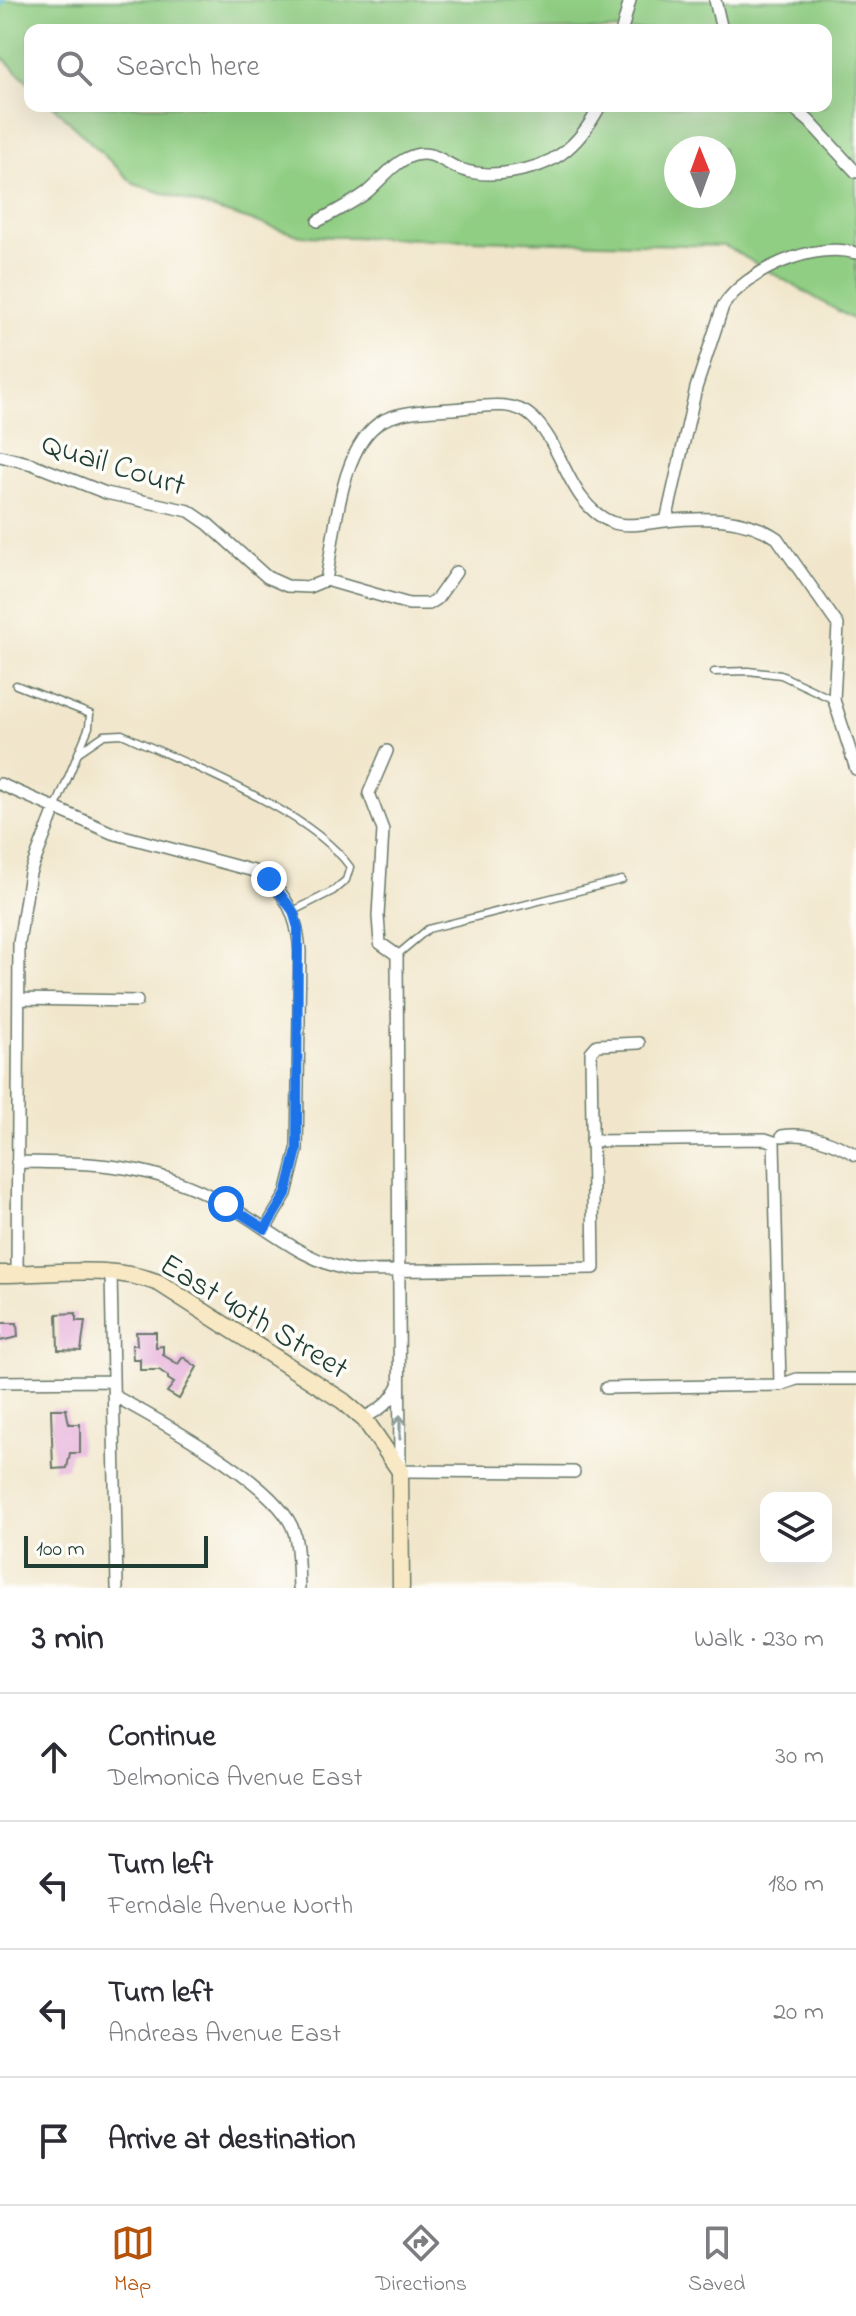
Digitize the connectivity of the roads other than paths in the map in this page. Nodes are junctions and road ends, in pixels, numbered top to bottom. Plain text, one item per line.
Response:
1 (630, 0) edge
2 (715, 0) edge
3 (624, 24) edge
4 (721, 24) edge
5 (596, 112) edge
6 (798, 112) edge
7 (856, 172) edge
8 (318, 221) dead end
9 (856, 253) edge
10 (0, 456) edge
11 (666, 521) junction
12 (456, 572) dead end
13 (326, 580) junction
14 (714, 672) dead end
15 (16, 685) dead end
16 (834, 700) junction
17 (387, 751) dead end
18 (79, 752) junction
19 (856, 769) edge
20 (0, 784) edge
21 (55, 809) junction
22 (622, 880) dead end
23 (293, 911) junction
24 (397, 955) junction
25 (19, 999) junction
26 (137, 1001) dead end
27 (639, 1043) dead end
28 (778, 1139) junction
29 (591, 1141) junction
30 (856, 1155) edge
31 (17, 1162) junction
32 (265, 1229) junction
33 (399, 1271) junction
34 (111, 1272) junction
35 (8, 1274) edge
36 (856, 1379) edge
37 (113, 1381) junction
38 (0, 1382) edge
39 (400, 1384) junction
40 (780, 1385) junction
41 (606, 1388) dead end
42 (113, 1395) junction
43 (363, 1418) junction
44 (400, 1471) junction
45 (574, 1472) dead end
46 (117, 1588) edge
47 (299, 1588) edge
48 (401, 1588) edge

1 - 3 street
2 - 4 street
5 - 8 street
6 - 7 street
9 - 11 street
10 - 13 street, Quail Court
11 - 13 street
11 - 16 street
12 - 13 street, Quail Court
14 - 16 lane
15 - 18 lane
16 - 19 street
17 - 24 street
18 - 21 lane
18 - 23 lane
20 - 21 street
21 - 23 street
21 - 25 street
22 - 24 lane
23 - 32 street
24 - 33 street
25 - 26 street
25 - 31 street
27 - 29 street
28 - 29 street
28 - 30 street
28 - 40 street
29 - 33 street
31 - 32 street
31 - 35 street
32 - 33 street
33 - 39 street
34 - 35 main road, East 40th Street
34 - 37 street
34 - 43 main road, East 40th Street
36 - 40 street
37 - 38 street
37 - 42 street
39 - 43 street
44 -> 39 street
40 - 41 street
42 - 46 street
42 - 47 street
43 - 44 main road, East 40th Street
44 - 45 street
44 - 48 main road

